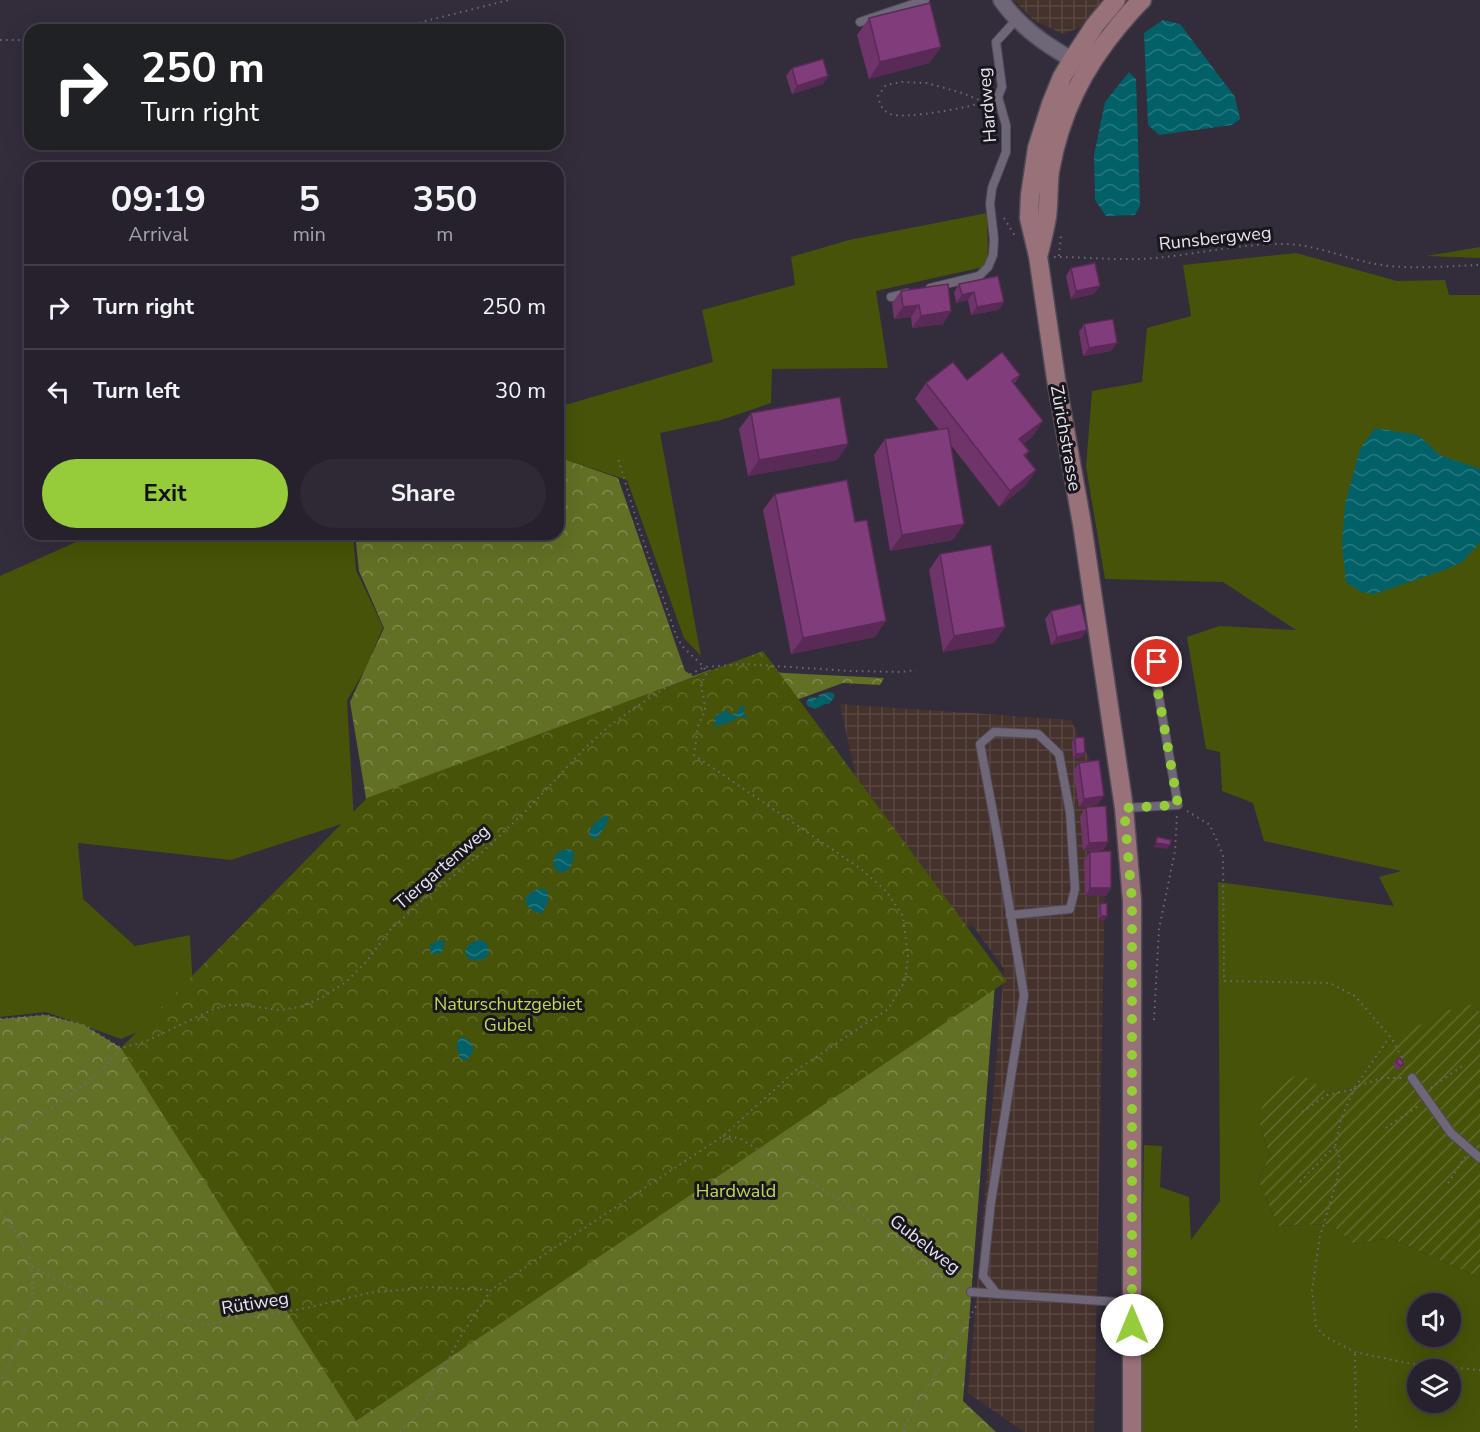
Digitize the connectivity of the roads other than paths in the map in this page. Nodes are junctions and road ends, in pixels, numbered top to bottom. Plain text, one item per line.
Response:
1 (926, 0) edge
2 (1001, 0) edge
3 (1116, 0) edge
4 (1142, 0) edge
5 (905, 3) edge
6 (1016, 20) junction
7 (860, 22) dead end
8 (1080, 64) junction
9 (924, 289) edge
10 (913, 292) edge
11 (891, 297) dead end
12 (1160, 648) dead end
13 (1124, 808) junction
14 (1010, 915) junction
15 (1412, 1078) road end
16 (1480, 1158) edge
17 (971, 1292) road end
18 (997, 1294) junction
19 (1132, 1304) junction
20 (1132, 1432) edge

1 - 5 lane
2 - 6 street
3 - 8 main road, Zürichstrasse
4 - 8 main road, Zürichstrasse
5 - 7 lane
6 - 8 street
6 - 9 lane, Hardweg
8 - 13 main road, Zürichstrasse
10 - 11 lane
12 - 13 lane
13 - 19 main road, Zürichstrasse
14 - 14 lane
14 - 18 lane
15 - 16 lane
17 - 18 lane, Gubelweg
18 - 19 lane, Gubelweg
19 - 20 main road, Zürichstrasse

